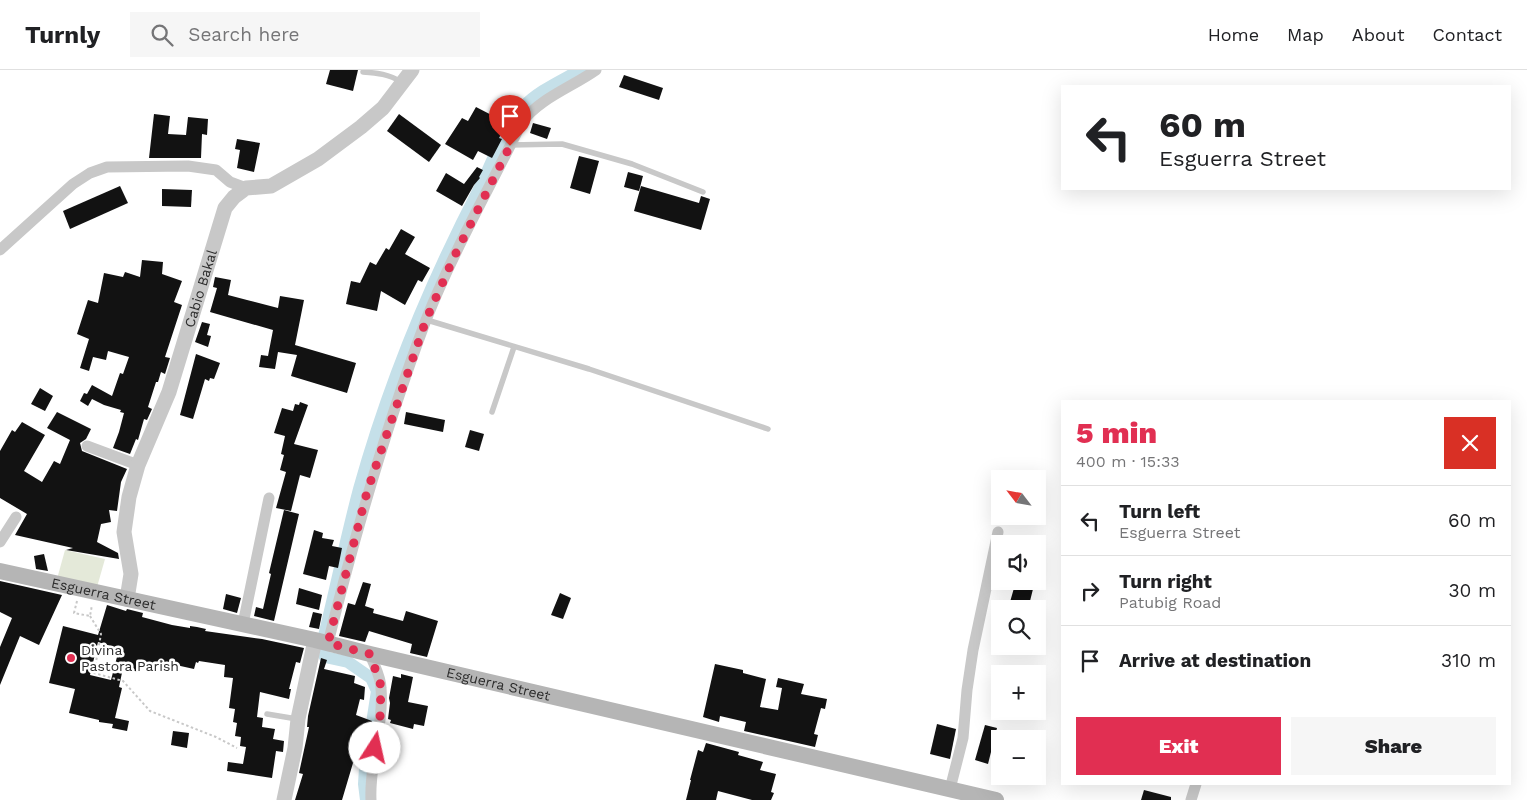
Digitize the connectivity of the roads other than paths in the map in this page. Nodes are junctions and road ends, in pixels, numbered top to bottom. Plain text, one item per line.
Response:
1 (412, 70) edge
2 (596, 70) edge
3 (363, 72) dead end
4 (403, 84) junction
5 (510, 146) junction
6 (246, 188) junction
7 (703, 192) dead end
8 (0, 250) edge
9 (426, 320) junction
10 (514, 347) junction
11 (492, 412) dead end
12 (768, 429) dead end
13 (87, 446) dead end
14 (138, 464) junction
15 (269, 498) dead end
16 (16, 517) dead end
17 (998, 532) dead end
18 (0, 542) edge
19 (0, 571) edge
20 (127, 599) junction
21 (243, 624) junction
22 (321, 642) junction
23 (370, 654) junction
24 (267, 714) dead end
25 (298, 719) junction
26 (1196, 785) edge
27 (950, 789) junction
28 (284, 800) edge
29 (372, 800) edge
30 (996, 800) edge
31 (1191, 800) edge

1 - 4 street
2 - 5 street
3 - 4 lane
4 - 6 street
5 - 7 lane
5 - 9 street
6 - 8 street
6 - 14 street, Cabio Bakal
9 - 10 lane
9 - 22 street
10 - 11 lane
10 - 12 lane
13 - 14 street
14 - 20 street, Cabio Bakal
15 - 21 street
16 - 18 street
17 - 27 street
19 - 20 main road, Esguerra Street
20 - 21 main road, Esguerra Street
21 - 22 main road, Esguerra Street
22 - 23 main road, Esguerra Street
22 - 25 street
23 - 27 main road, Esguerra Street
23 - 29 street
24 - 25 lane
25 - 28 street
26 - 31 street
27 - 30 main road, Esguerra Street

